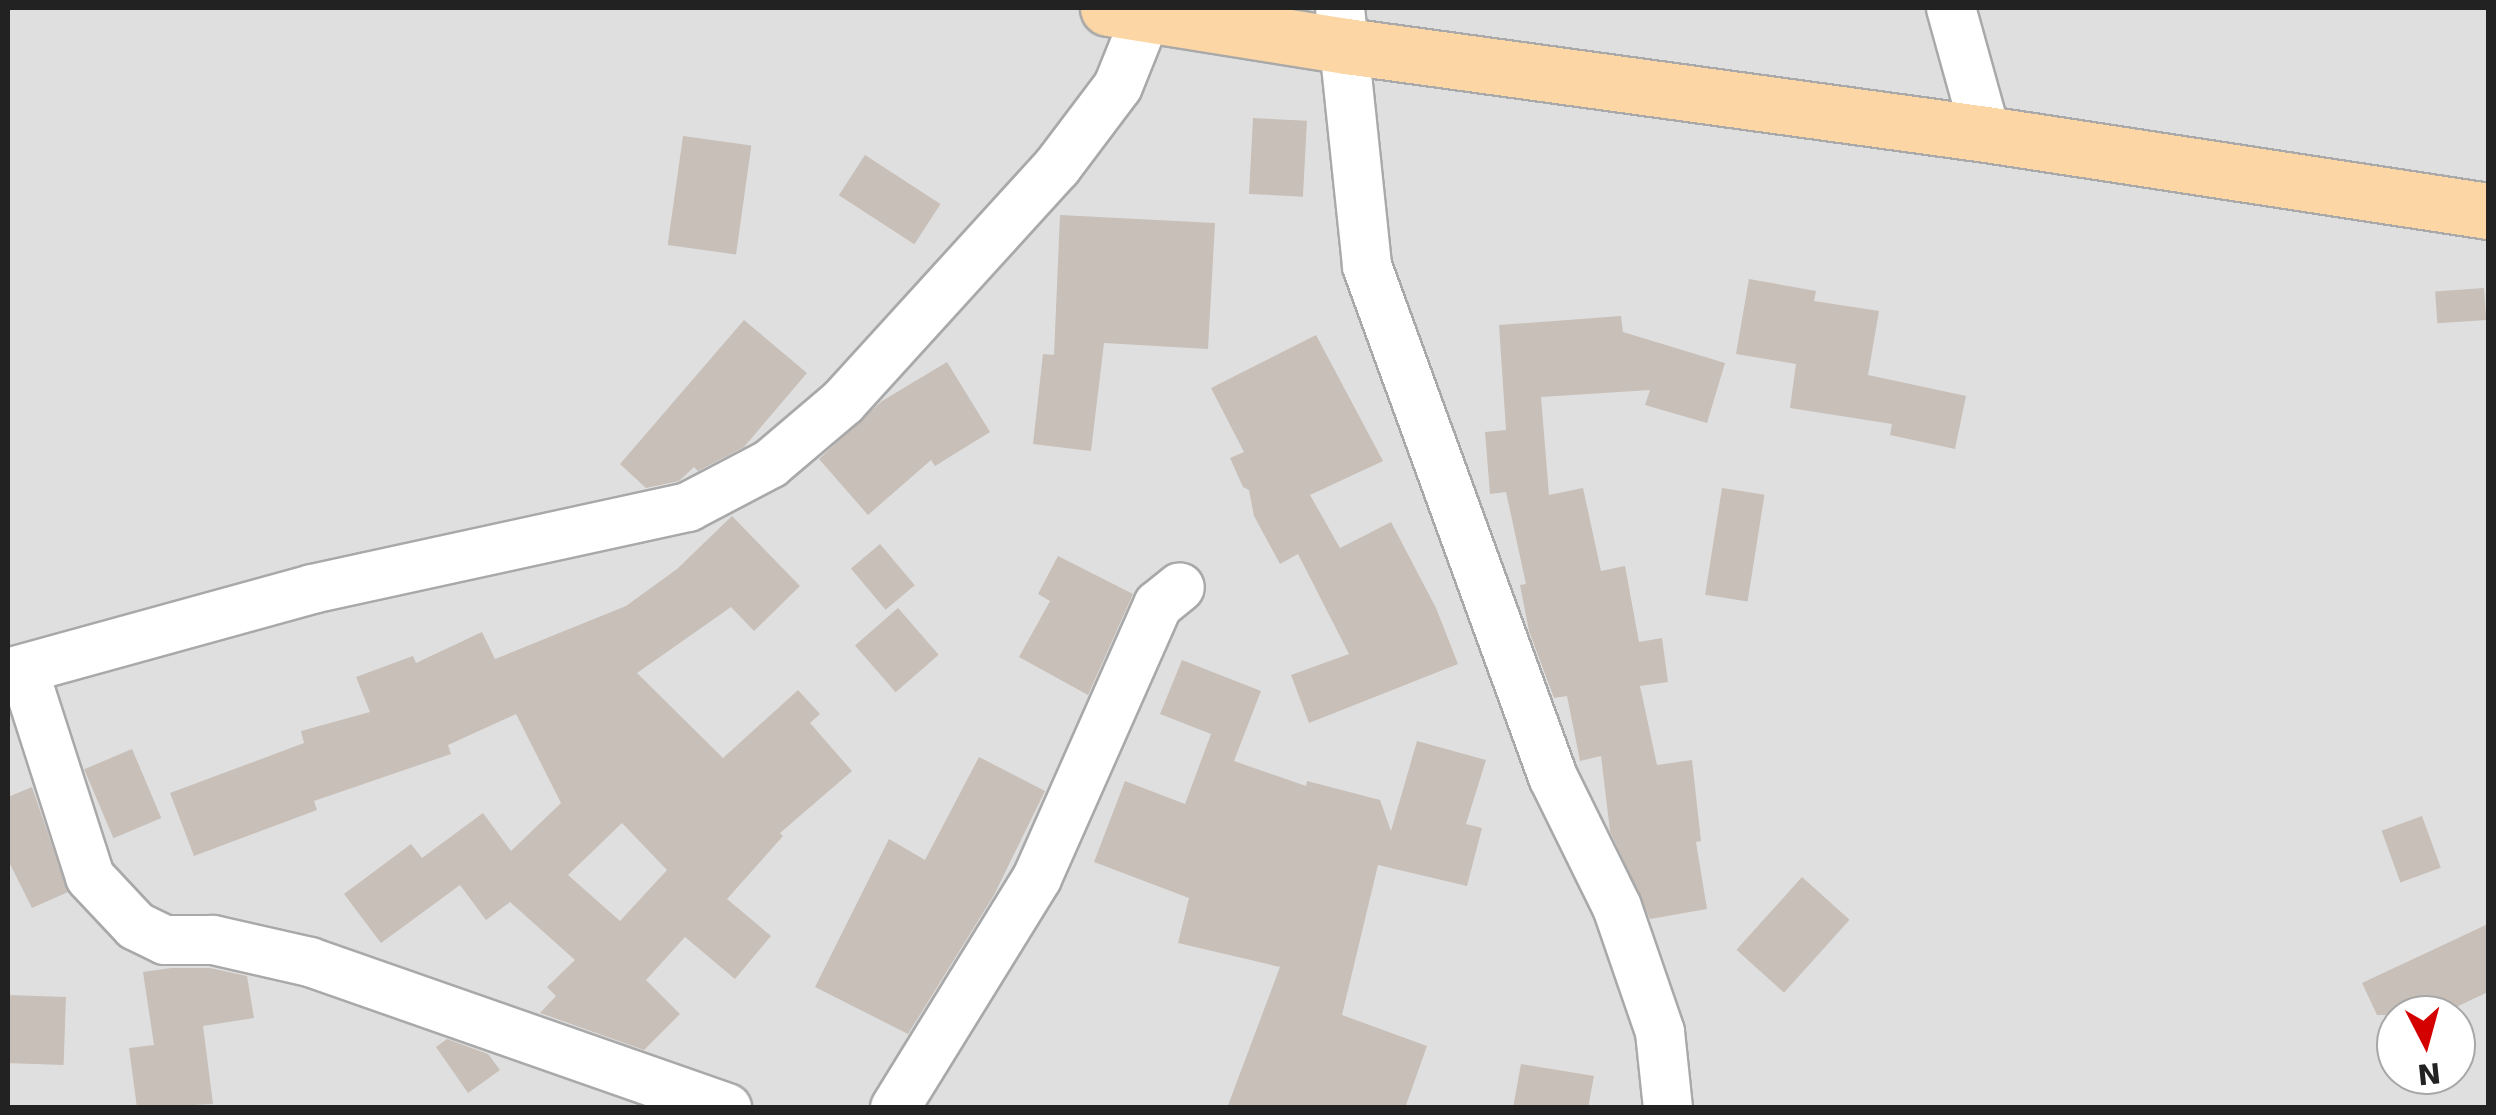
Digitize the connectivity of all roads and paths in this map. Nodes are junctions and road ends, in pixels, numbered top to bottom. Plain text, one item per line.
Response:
1 (1951, 8) edge
2 (1128, 11) edge
3 (1343, 27) edge
4 (1986, 134) junction
5 (2488, 212) edge
6 (1180, 586) dead end
7 (16, 672) edge
8 (727, 1108) edge
9 (895, 1108) edge
10 (1668, 1108) edge

1 - 4 street
2 - 3 main road
2 - 7 street
3 - 4 main road
3 - 10 street
4 - 5 main road
6 - 9 street
7 - 8 street

